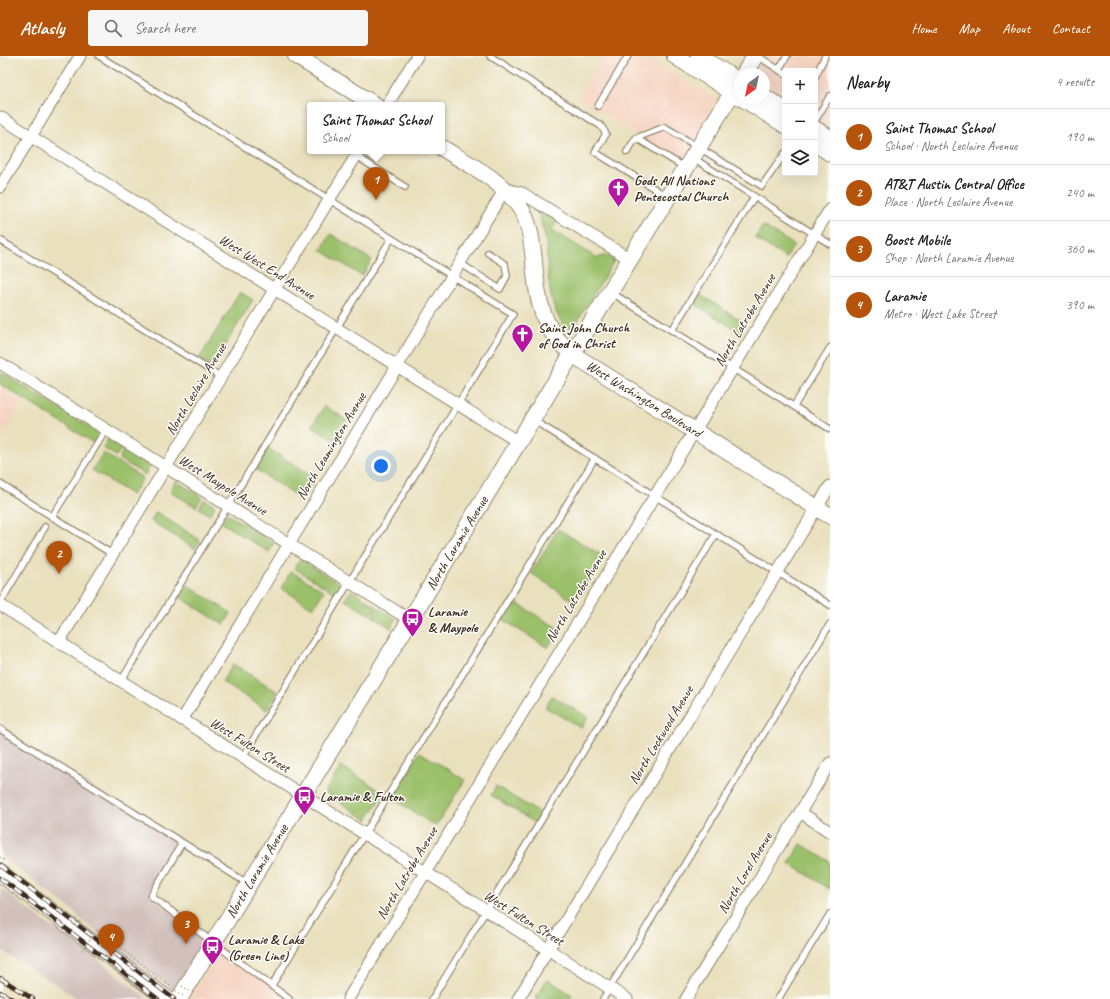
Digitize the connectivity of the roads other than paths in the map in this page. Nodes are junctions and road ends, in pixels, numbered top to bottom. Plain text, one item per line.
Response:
1 (80, 56) edge
2 (99, 56) edge
3 (296, 56) edge
4 (417, 56) edge
5 (490, 56) edge
6 (628, 56) edge
7 (675, 56) edge
8 (699, 56) edge
9 (756, 56) edge
10 (787, 56) edge
11 (825, 56) edge
12 (749, 68) edge
13 (779, 70) junction
14 (818, 71) edge
15 (782, 72) edge
16 (734, 82) edge
17 (734, 84) edge
18 (734, 94) edge
19 (830, 96) edge
20 (770, 101) edge
21 (370, 102) edge
22 (389, 102) edge
23 (760, 104) edge
24 (598, 106) dead end
25 (782, 108) edge
26 (818, 116) edge
27 (0, 117) edge
28 (782, 122) edge
29 (818, 131) edge
30 (31, 137) junction
31 (636, 138) junction
32 (830, 138) edge
33 (818, 146) edge
34 (445, 150) edge
35 (627, 152) dead end
36 (830, 153) edge
37 (357, 154) edge
38 (782, 157) edge
39 (692, 158) junction
40 (0, 187) edge
41 (405, 187) dead end
42 (505, 189) junction
43 (668, 197) junction
44 (754, 197) junction
45 (329, 199) junction
46 (830, 209) edge
47 (815, 234) junction
48 (391, 239) junction
49 (0, 240) edge
50 (830, 244) edge
51 (488, 253) dead end
52 (630, 259) junction
53 (460, 263) junction
54 (452, 276) junction
55 (274, 289) junction
56 (610, 292) junction
57 (336, 328) junction
58 (672, 330) junction
59 (830, 348) edge
60 (572, 354) junction
61 (0, 363) edge
62 (397, 366) junction
63 (733, 368) junction
64 (221, 377) junction
65 (458, 404) junction
66 (794, 406) junction
67 (532, 420) junction
68 (830, 429) edge
69 (106, 430) junction
70 (695, 431) junction
71 (518, 442) junction
72 (594, 458) junction
73 (166, 467) junction
74 (0, 484) edge
75 (830, 486) edge
76 (655, 496) junction
77 (227, 505) junction
78 (816, 508) junction
79 (830, 516) edge
80 (52, 517) junction
81 (45, 527) dead end
82 (716, 534) junction
83 (289, 544) junction
84 (112, 554) junction
85 (777, 572) junction
86 (350, 582) junction
87 (0, 604) edge
88 (830, 605) edge
89 (410, 620) junction
90 (830, 624) edge
91 (59, 642) junction
92 (121, 681) junction
93 (182, 720) junction
94 (0, 729) edge
95 (242, 758) junction
96 (830, 763) edge
97 (303, 796) junction
98 (800, 812) junction
99 (830, 832) edge
100 (364, 834) junction
101 (182, 843) junction
102 (0, 873) edge
103 (425, 873) junction
104 (249, 884) junction
105 (486, 911) junction
106 (830, 914) edge
107 (214, 942) junction
108 (548, 950) junction
109 (272, 985) junction
110 (609, 988) junction
111 (181, 993) edge
112 (167, 999) edge
113 (290, 999) edge
114 (348, 999) edge
115 (432, 999) edge
116 (518, 999) edge
117 (603, 999) edge
118 (627, 999) edge
119 (686, 999) edge
120 (778, 999) edge

1 - 30 street
2 - 45 lane
3 - 21 street
4 - 22 street
5 - 43 lane
6 - 24 lane
7 - 17 street
8 - 16 street
9 - 12 street, North Laramie Avenue
9 - 13 lane
10 - 13 lane
11 - 14 lane
13 - 15 lane
18 - 39 street, North Laramie Avenue
19 - 26 lane
20 - 25 street
23 - 28 street
27 - 30 street, West West End Avenue
29 - 32 street
30 - 40 street
30 - 55 street, West West End Avenue
31 - 35 lane
31 - 39 lane
31 - 39 lane
33 - 36 street
34 - 42 street, West Washington Boulevard
37 - 41 lane
37 - 45 street, North Leclaire Avenue
38 - 39 lane
39 - 43 street, North Laramie Avenue
39 - 44 lane
42 - 52 street, West Washington Boulevard
42 - 53 street, North Leamington Avenue
42 - 60 street, West Washington Boulevard
43 - 52 street, North Laramie Avenue
44 - 47 lane
44 - 58 lane
45 - 48 lane
45 - 55 street, North Leclaire Avenue
46 - 47 street, North Latrobe Avenue
47 - 50 lane
47 - 63 street, North Latrobe Avenue
48 - 54 lane
48 - 57 lane
49 - 64 lane
51 - 53 lane
52 - 56 street, North Laramie Avenue
53 - 54 street, North Leamington Avenue
54 - 62 street, North Leamington Avenue
54 - 65 lane
55 - 57 street, West West End Avenue
55 - 64 street, North Leclaire Avenue
56 - 58 lane
56 - 60 street, North Laramie Avenue
57 - 62 street, West West End Avenue
57 - 77 lane
58 - 63 lane
59 - 66 lane
60 - 67 street, North Laramie Avenue
60 - 70 street, West Washington Boulevard
61 - 69 street, West Maypole Avenue
62 - 65 street, West West End Avenue
62 - 83 street, North Leamington Avenue
63 - 66 lane
63 - 70 street, North Latrobe Avenue
64 - 73 street, North Leclaire Avenue
65 - 71 street, West West End Avenue
65 - 86 lane
66 - 68 lane
67 - 71 street, North Laramie Avenue
67 - 72 lane
69 - 73 street, West Maypole Avenue
69 - 80 lane
70 - 76 street, North Latrobe Avenue
70 - 78 street, West Washington Boulevard
71 - 89 street, North Laramie Avenue
72 - 76 lane
72 - 100 lane
73 - 77 street, West Maypole Avenue
73 - 84 street, North Leclaire Avenue
74 - 80 lane
75 - 78 street, North Lockwood Avenue
76 - 82 lane
76 - 103 street, North Latrobe Avenue
77 - 83 street, West Maypole Avenue
77 - 92 lane
78 - 79 street, West Washington Boulevard
78 - 85 street, North Lockwood Avenue
80 - 84 lane
81 - 87 lane
82 - 85 lane
82 - 105 lane
83 - 86 street, West Maypole Avenue
83 - 93 street, North Leamington Avenue
84 - 91 street, North Leclaire Avenue
85 - 88 lane
85 - 108 street, North Lockwood Avenue
86 - 89 street, West Maypole Avenue
86 - 95 lane
87 - 91 street, West Fulton Street
89 - 97 street, North Laramie Avenue
90 - 110 lane
91 - 92 street, West Fulton Street
92 - 93 street, West Fulton Street
93 - 95 street, West Fulton Street
94 - 101 lane
95 - 97 street, West Fulton Street
96 - 98 street, North Lorel Avenue
97 - 100 street, West Fulton Street
97 - 104 street, North Laramie Avenue
98 - 99 street
98 - 119 street, North Lorel Avenue
100 - 103 street, West Fulton Street
100 - 109 lane
101 - 104 lane
101 - 107 lane
102 - 112 street
103 - 105 street, West Fulton Street
103 - 114 street, North Latrobe Avenue
104 - 107 street, North Laramie Avenue
105 - 108 street, West Fulton Street
105 - 115 lane
106 - 120 lane
107 - 109 lane
107 - 111 street, North Laramie Avenue
108 - 110 street, West Fulton Street
108 - 116 street, North Lockwood Avenue
109 - 113 lane
110 - 117 lane
110 - 118 street, West Fulton Street

